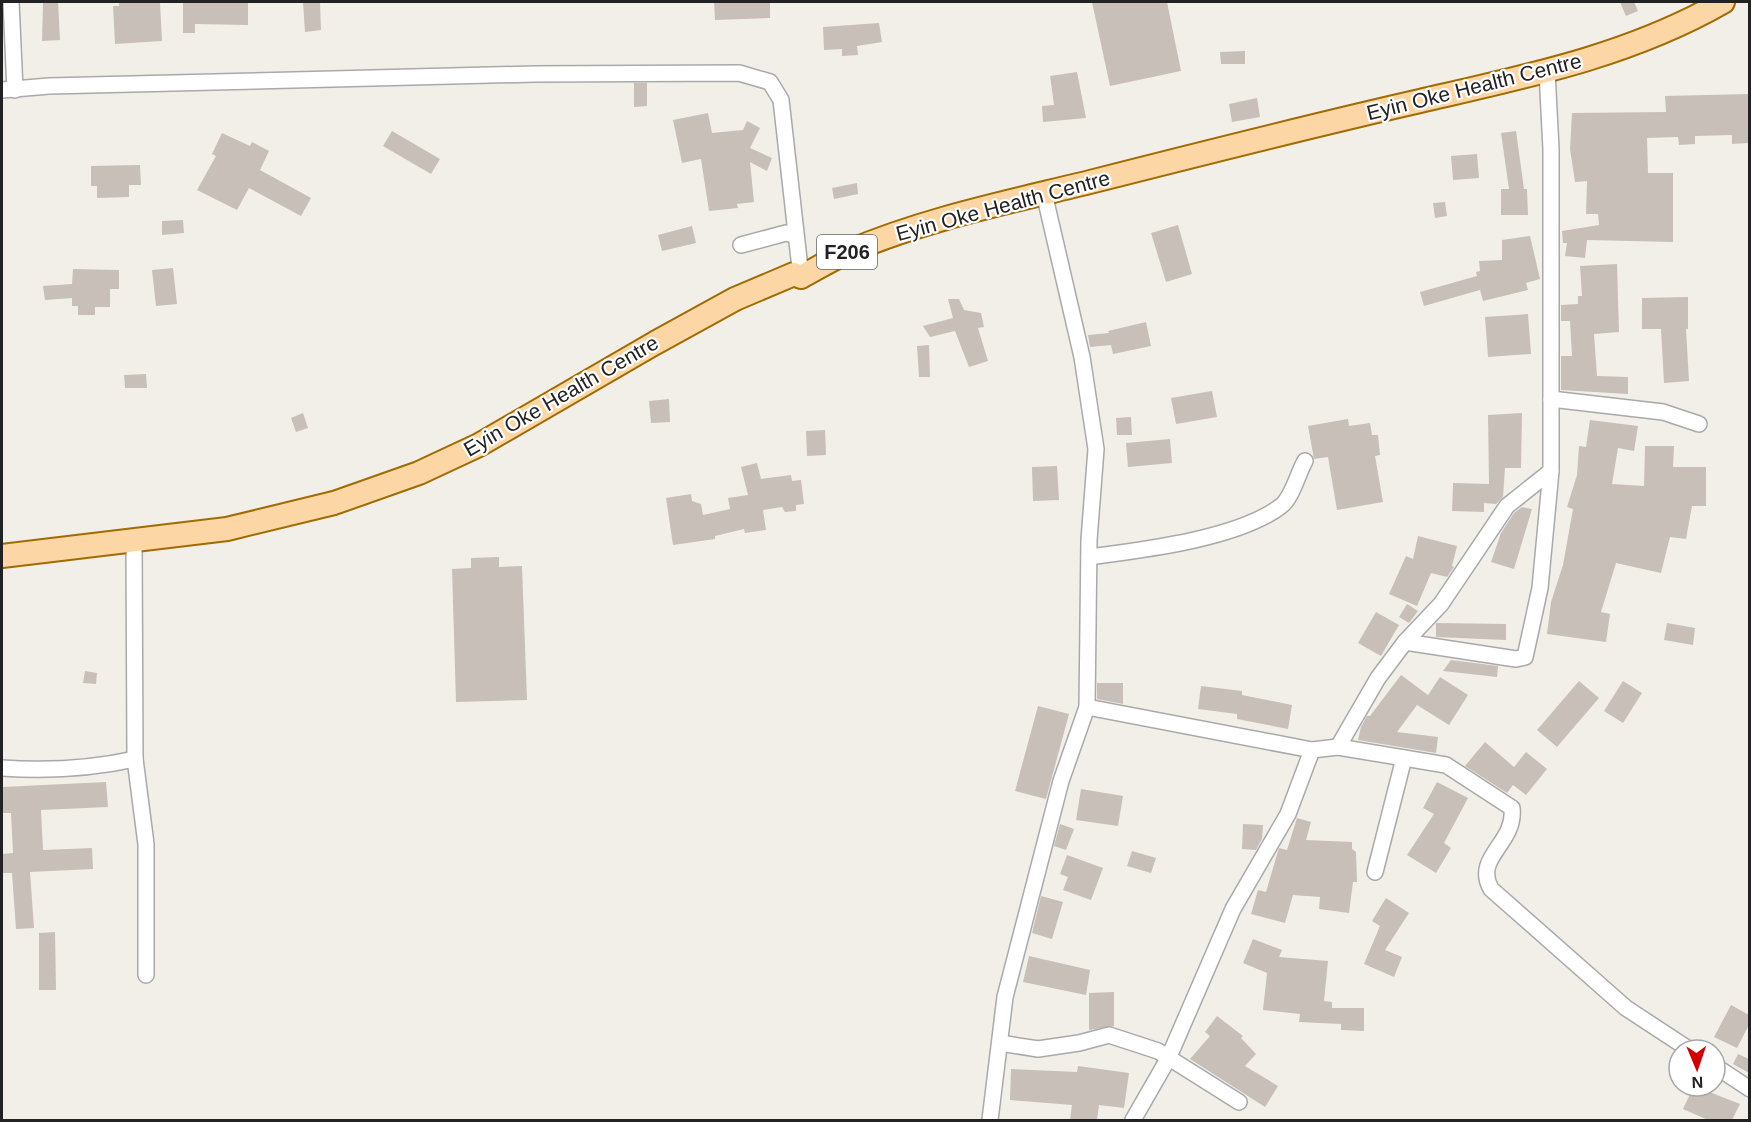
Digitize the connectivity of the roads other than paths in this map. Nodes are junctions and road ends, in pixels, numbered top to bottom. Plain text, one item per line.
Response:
1 (11, 2) edge
2 (1723, 2) edge
3 (1546, 72) junction
4 (8, 90) edge
5 (1044, 193) junction
6 (794, 235) junction
7 (741, 245) dead end
8 (801, 277) junction
9 (1551, 399) junction
10 (1699, 424) dead end
11 (1305, 461) dead end
12 (1551, 471) junction
13 (134, 542) junction
14 (2, 556) edge
15 (1089, 556) junction
16 (1405, 642) junction
17 (1087, 707) junction
18 (1338, 747) junction
19 (1312, 750) junction
20 (1404, 758) junction
21 (135, 759) junction
22 (2, 768) edge
23 (1375, 872) dead end
24 (146, 975) dead end
25 (1672, 1038) edge
26 (1000, 1042) junction
27 (1168, 1059) junction
28 (1727, 1074) edge
29 (1749, 1089) edge
30 (1239, 1102) dead end
31 (990, 1120) edge
32 (1132, 1120) edge

1 - 4 street
2 - 3 main road, Eyin Oke Health Centre / F206
3 - 5 main road, Eyin Oke Health Centre / F206
3 - 9 street
4 - 6 street
5 - 8 main road, Eyin Oke Health Centre / F206
5 - 15 street
6 - 7 street
6 - 8 street
8 - 13 main road, Eyin Oke Health Centre / F206
9 - 10 street
9 - 12 street
11 - 15 street
12 - 16 street
12 - 16 street
13 - 14 main road, Eyin Oke Health Centre / F206
13 - 21 street
15 - 17 street
16 - 18 street
17 - 19 street
17 - 26 street
18 - 19 street
18 - 20 street
19 - 27 street
20 - 23 street
20 - 25 street
21 - 22 street
21 - 24 street
26 - 27 street
26 - 31 street
27 - 30 street
27 - 32 street
28 - 29 street

